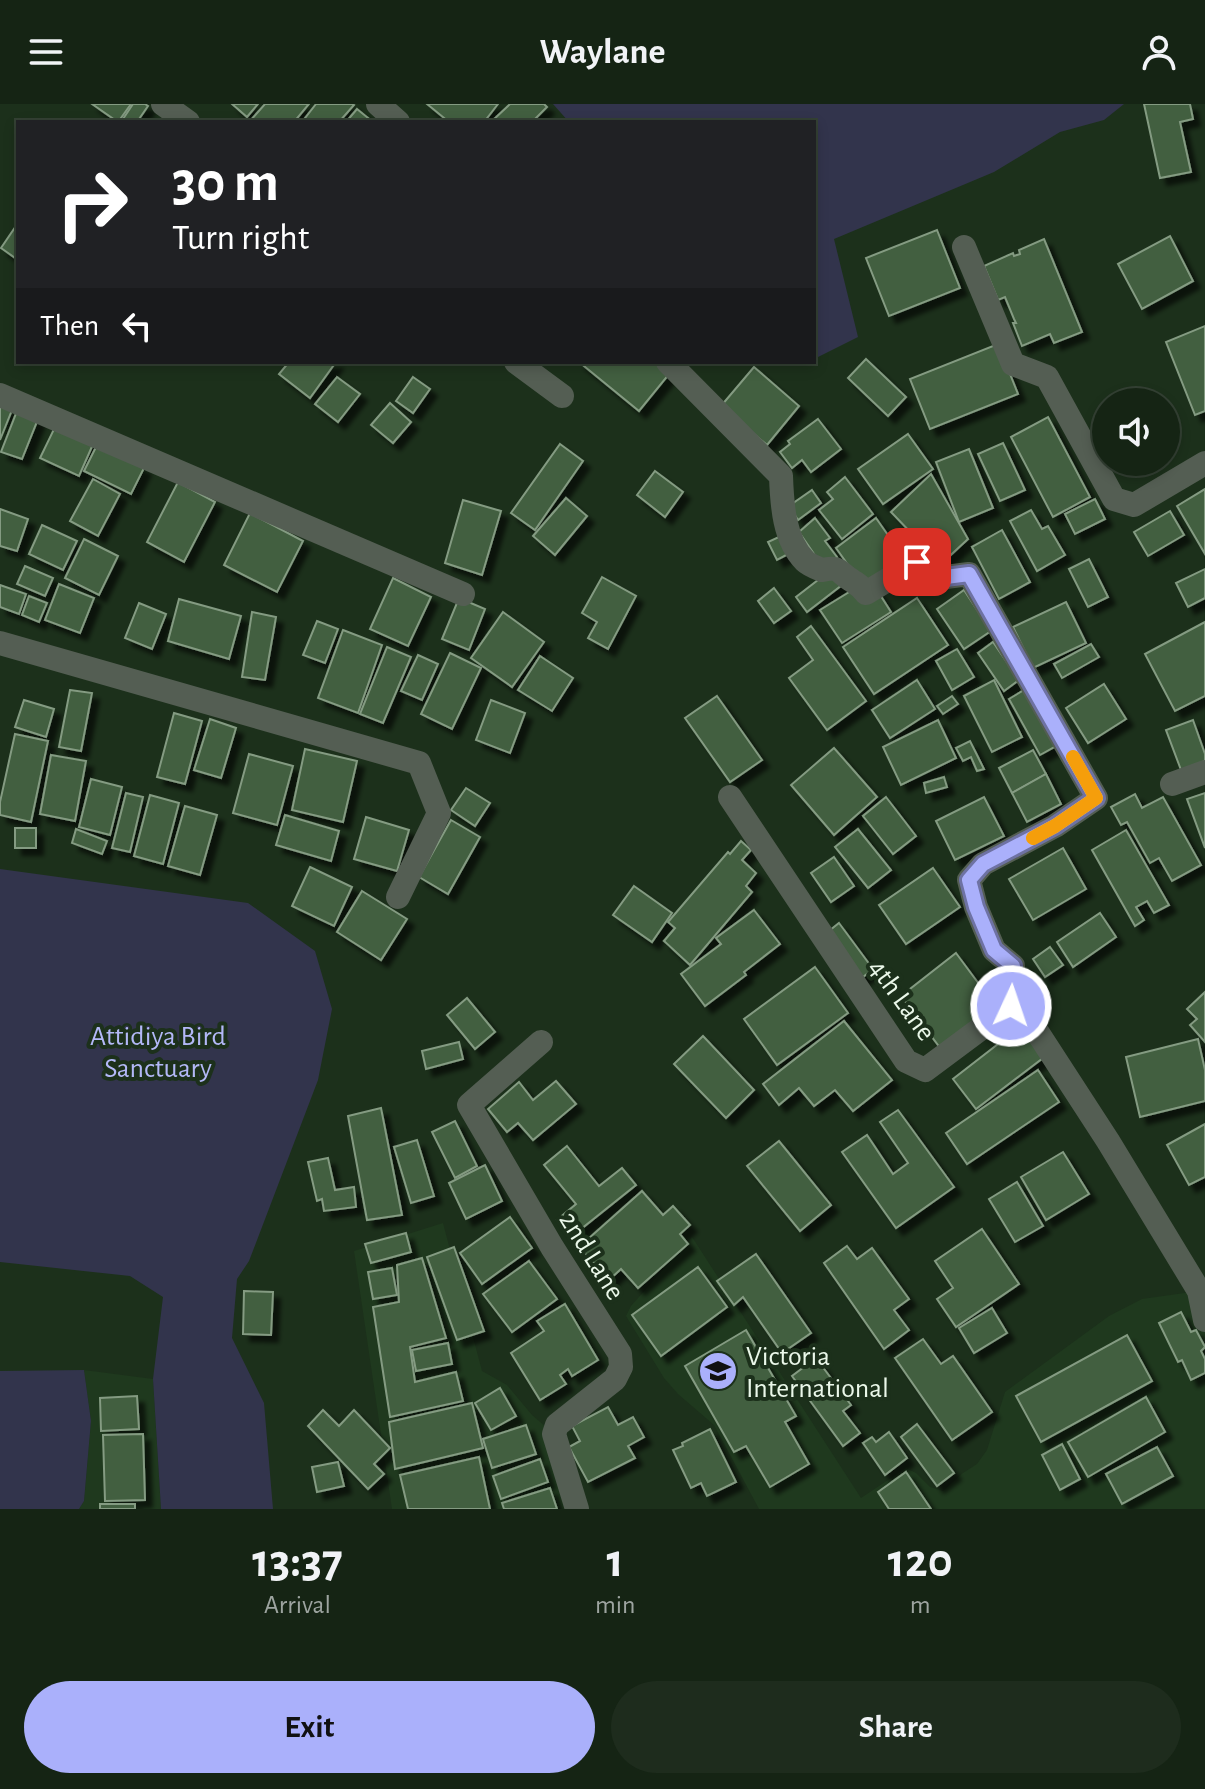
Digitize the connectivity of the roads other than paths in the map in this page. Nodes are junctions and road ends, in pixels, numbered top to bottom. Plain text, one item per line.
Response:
1 (163, 104) edge
2 (378, 104) edge
3 (185, 120) edge
4 (396, 120) edge
5 (964, 247) dead end
6 (519, 364) edge
7 (670, 364) edge
8 (0, 395) edge
9 (562, 396) dead end
10 (1205, 463) edge
11 (463, 594) dead end
12 (0, 643) edge
13 (1205, 772) edge
14 (1172, 784) dead end
15 (730, 797) dead end
16 (398, 897) dead end
17 (1011, 1006) junction
18 (541, 1042) dead end
19 (1205, 1320) edge
20 (577, 1509) edge

1 - 3 street
2 - 4 street
5 - 10 street
6 - 9 street
7 - 17 street
8 - 11 street
12 - 16 street
13 - 14 street
15 - 17 street, 4th Lane
17 - 19 street
18 - 20 street, 2nd Lane

